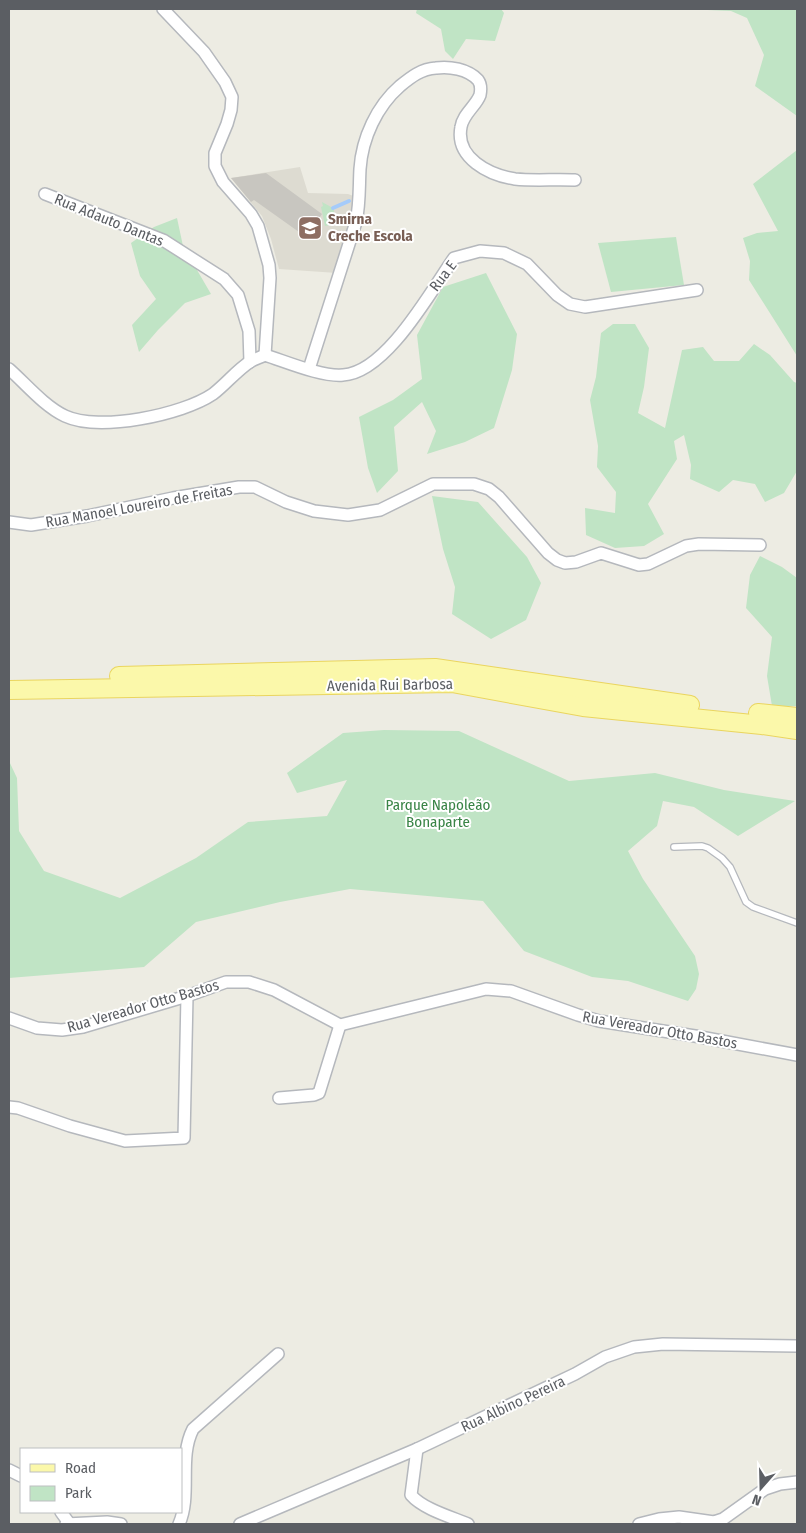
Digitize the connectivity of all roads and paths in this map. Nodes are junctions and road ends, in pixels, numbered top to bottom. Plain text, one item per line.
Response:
1 (164, 9) edge
2 (575, 180) dead end
3 (45, 194) dead end
4 (698, 290) dead end
5 (265, 355) junction
6 (250, 362) junction
7 (309, 368) junction
8 (9, 369) edge
9 (9, 522) edge
10 (760, 544) dead end
11 (9, 679) edge
12 (9, 690) edge
13 (797, 717) edge
14 (797, 730) edge
15 (674, 847) dead end
16 (797, 923) edge
17 (187, 996) junction
18 (9, 1018) edge
19 (340, 1025) junction
20 (797, 1055) edge
21 (279, 1098) dead end
22 (9, 1107) edge
23 (797, 1346) edge
24 (278, 1354) dead end
25 (416, 1449) junction
26 (797, 1482) edge
27 (61, 1513) edge
28 (67, 1524) edge
29 (121, 1524) edge
30 (179, 1524) edge
31 (240, 1524) edge
32 (468, 1524) edge
33 (639, 1524) edge

1 - 5 street
2 - 7 street
3 - 6 street, Rua Adauto Dantas
4 - 7 street, Rua E
5 - 6 street
5 - 7 street, Rua E
6 - 8 street
9 - 10 street, Rua Manoel Loureiro de Freitas
11 - 13 main road, Avenida Rui Barbosa
12 - 14 main road, Avenida Rui Barbosa
15 - 16 lane
17 - 18 street, Rua Vereador Otto Bastos
17 - 19 street, Rua Vereador Otto Bastos
17 - 22 street
19 - 20 street, Rua Vereador Otto Bastos
19 - 21 street
23 - 25 street, Rua Albino Pereira
24 - 30 street
25 - 31 street, Rua Albino Pereira
25 - 32 street
26 - 33 street
27 - 28 street
28 - 29 street

